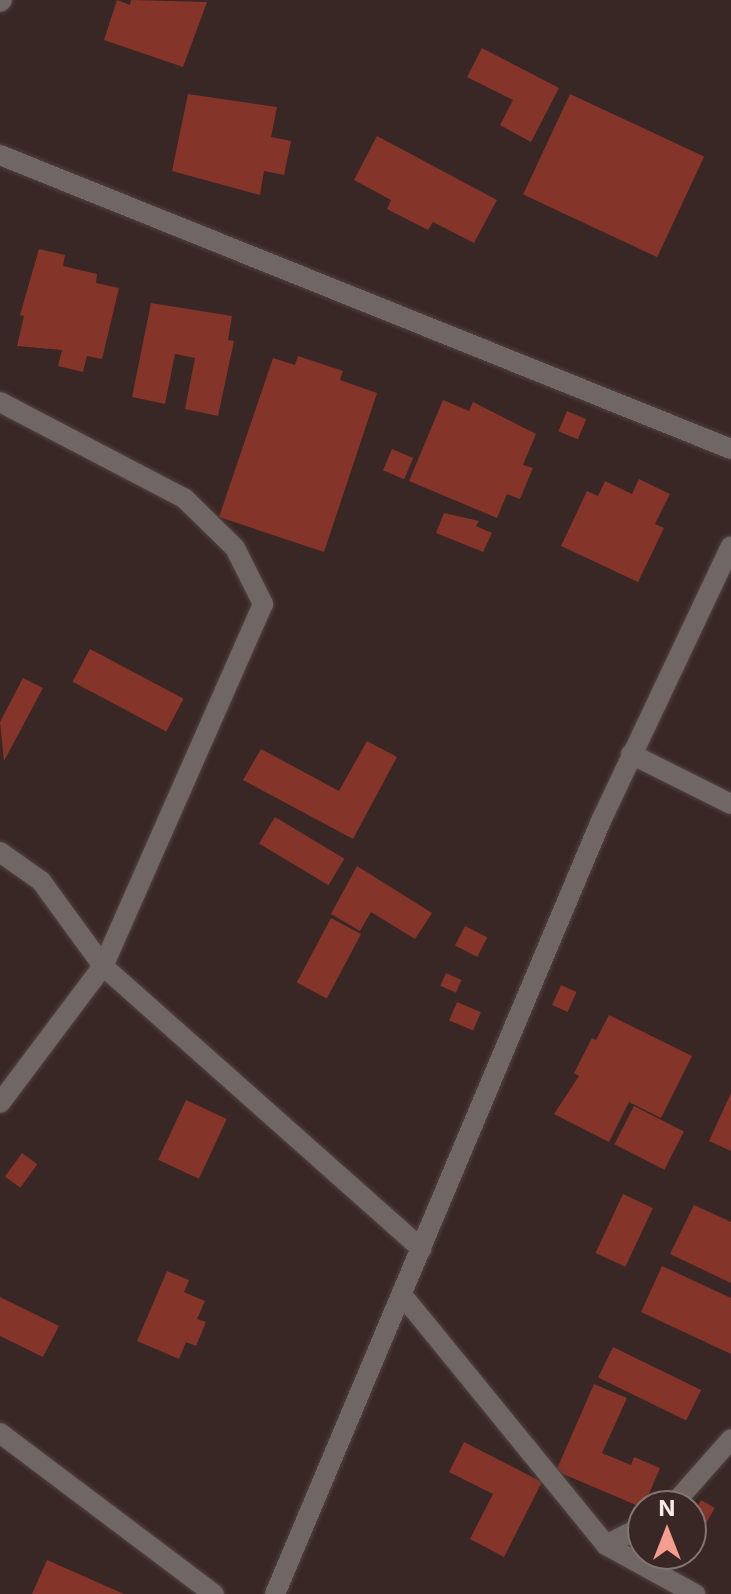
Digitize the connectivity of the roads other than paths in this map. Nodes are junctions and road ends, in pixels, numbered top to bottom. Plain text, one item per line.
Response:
1 (0, 155) edge
2 (0, 402) edge
3 (731, 449) edge
4 (731, 546) edge
5 (631, 754) junction
6 (731, 804) edge
7 (0, 852) edge
8 (103, 966) junction
9 (0, 1103) edge
10 (422, 1249) junction
11 (403, 1296) junction
12 (0, 1433) edge
13 (731, 1439) edge
14 (686, 1490) edge
15 (627, 1534) edge
16 (606, 1545) junction
17 (214, 1594) edge
18 (275, 1594) edge
19 (695, 1594) edge

1 - 3 street
2 - 8 street
4 - 5 street
5 - 6 street
5 - 10 street
7 - 8 street
8 - 9 street
8 - 10 street
10 - 11 street
11 - 16 street
11 - 18 street
12 - 17 street
13 - 14 street
15 - 16 street
16 - 19 street

